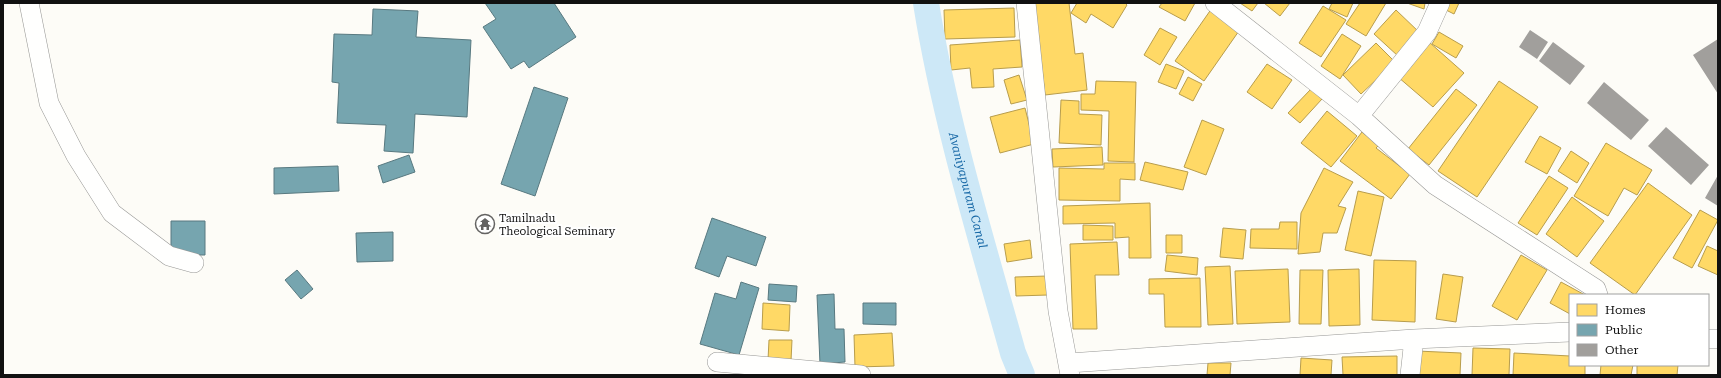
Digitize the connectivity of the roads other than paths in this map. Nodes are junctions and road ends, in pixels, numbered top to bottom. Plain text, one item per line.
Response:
1 (29, 3) edge
2 (1026, 3) edge
3 (1215, 3) edge
4 (1440, 3) edge
5 (1359, 116) junction
6 (194, 263) dead end
7 (1598, 294) edge
8 (1569, 332) edge
9 (1414, 339) junction
10 (717, 362) dead end
11 (1070, 369) edge
12 (787, 372) edge
13 (861, 375) edge
14 (1410, 375) edge

1 - 6 street
2 - 11 street
3 - 5 street
4 - 5 street
5 - 7 street
8 - 9 street
9 - 11 street
9 - 14 street
10 - 12 street
12 - 13 street

